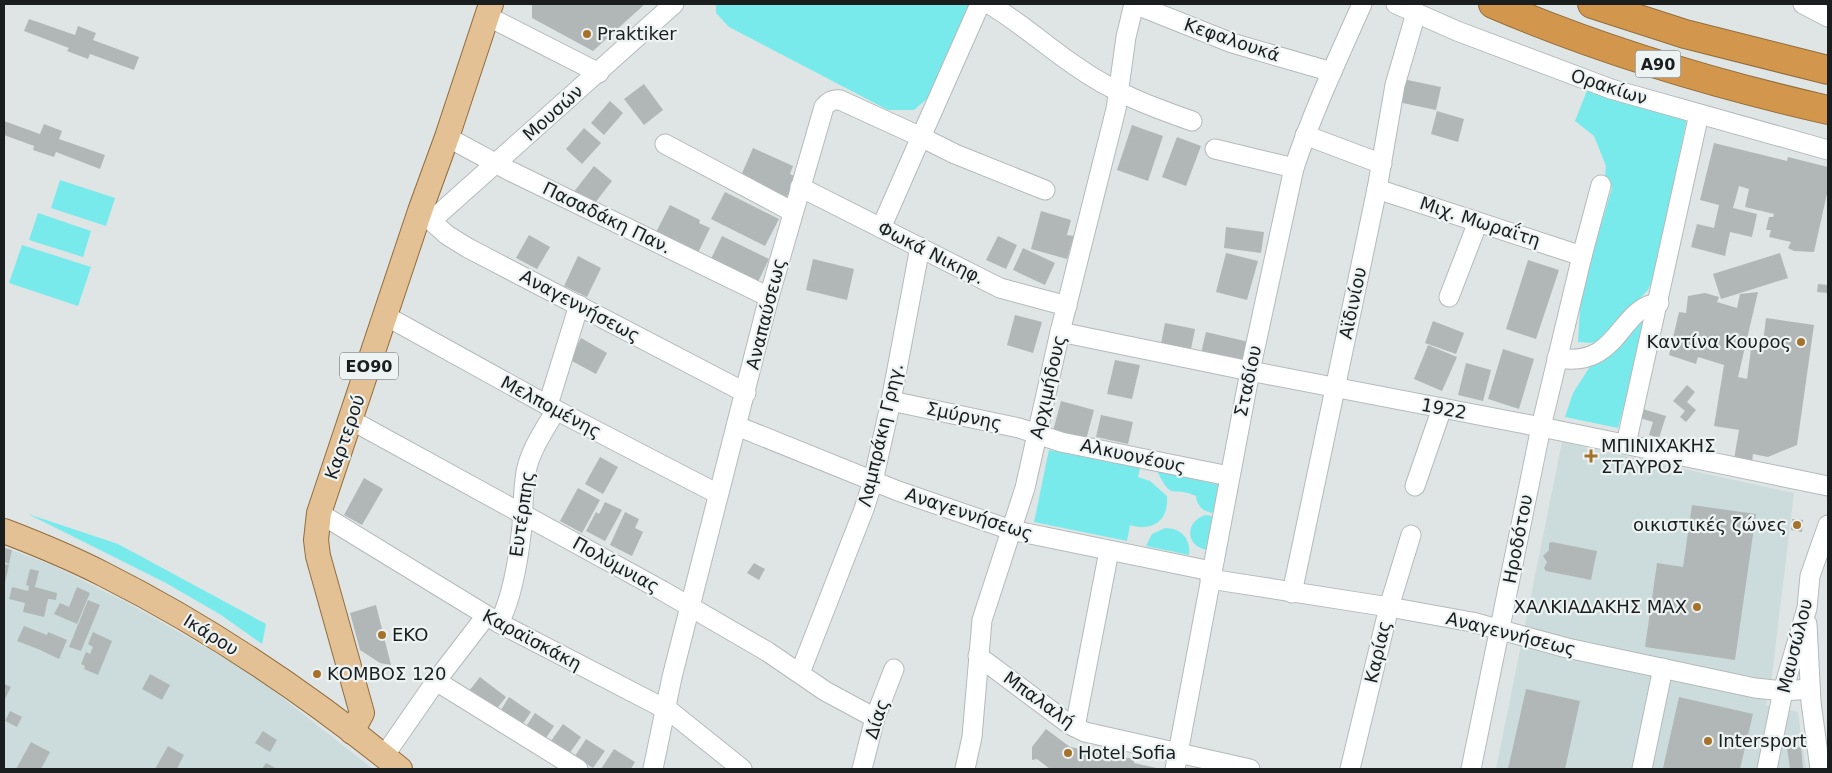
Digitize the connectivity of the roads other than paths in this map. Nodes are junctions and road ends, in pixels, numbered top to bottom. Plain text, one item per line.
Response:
1 (674, 4) edge
2 (980, 4) edge
3 (989, 4) edge
4 (1134, 4) edge
5 (1362, 4) edge
6 (1396, 4) edge
7 (1493, 4) edge
8 (1592, 4) edge
9 (1803, 4) edge
10 (489, 10) edge
11 (1416, 13) junction
12 (1828, 17) edge
13 (1828, 70) edge
14 (1332, 72) junction
15 (598, 73) junction
16 (1120, 91) junction
17 (1828, 110) edge
18 (1699, 114) junction
19 (1192, 121) dead end
20 (1305, 136) junction
21 (447, 137) junction
22 (921, 137) junction
23 (665, 144) dead end
24 (1215, 149) dead end
25 (1828, 150) edge
26 (496, 164) junction
27 (1382, 164) junction
28 (1294, 168) junction
29 (1601, 185) dead end
30 (800, 187) junction
31 (1377, 189) junction
32 (1045, 190) dead end
33 (793, 212) junction
34 (426, 216) junction
35 (1478, 222) junction
36 (881, 228) junction
37 (920, 247) junction
38 (1582, 256) junction
39 (769, 297) junction
40 (1449, 297) dead end
41 (1658, 302) junction
42 (579, 305) junction
43 (1067, 306) junction
44 (386, 316) junction
45 (1060, 332) junction
46 (1557, 358) junction
47 (1250, 371) junction
48 (1336, 388) junction
49 (746, 392) junction
50 (891, 401) junction
51 (552, 407) junction
52 (1442, 408) junction
53 (351, 420) junction
54 (737, 426) junction
55 (1541, 427) junction
56 (1037, 434) junction
57 (1626, 444) junction
58 (1229, 476) junction
59 (873, 481) junction
60 (1415, 486) dead end
61 (1828, 486) edge
62 (718, 494) junction
63 (319, 513) junction
64 (523, 514) junction
65 (1828, 525) edge
66 (4, 530) edge
67 (1011, 530) junction
68 (1411, 535) dead end
69 (1109, 550) junction
70 (1210, 575) junction
71 (1292, 592) junction
72 (690, 606) junction
73 (1389, 607) junction
74 (1807, 608) junction
75 (493, 620) junction
76 (1500, 629) junction
77 (978, 656) junction
78 (1663, 668) junction
79 (894, 669) dead end
80 (800, 673) junction
81 (436, 680) junction
82 (1810, 689) junction
83 (1783, 691) junction
84 (666, 710) junction
85 (875, 718) junction
86 (1075, 727) junction
87 (352, 732) junction
88 (1176, 762) edge
89 (392, 763) edge
90 (578, 769) edge
91 (653, 769) edge
92 (742, 769) edge
93 (862, 769) edge
94 (965, 769) edge
95 (1250, 769) edge
96 (1350, 769) edge
97 (1471, 769) edge
98 (1642, 769) edge
99 (1768, 769) edge
100 (1820, 769) edge

1 - 15 street, Μουσών
2 - 22 street
3 - 16 street
4 - 14 street, Κεφαλουκά
4 - 16 street, Αρχιμήδους
5 - 14 street, Σταδίου
6 - 11 street, Ορακίων
7 - 17 highway, Α90
8 - 13 highway, Α90
9 - 12 street
10 - 15 street
10 - 21 main road, Καρτερού / ΕΟ90
11 - 18 street, Ορακίων
11 - 27 street, Αϊδινίου
14 - 20 street, Σταδίου
15 - 26 street, Μουσών
16 - 19 street
16 - 43 street, Αρχιμήδους
18 - 25 street, Ορακίων
18 - 41 street
20 - 27 street
20 - 28 street, Σταδίου
21 - 26 street, Πασαδάκη Παν.
21 - 34 main road, Καρτερού / ΕΟ90
22 - 30 street, Αναπαύσεως
22 - 32 street
22 - 36 street
23 - 33 street
24 - 28 street
26 - 34 street, Μουσών
26 - 39 street, Πασαδάκη Παν.
27 - 31 street, Αϊδινίου
28 - 47 street, Σταδίου
29 - 38 street, Ηροδότου
30 - 33 street, Αναπαύσεως
30 - 36 street, Φωκά Νικηφ.
31 - 35 street, Μιχ. Μωραΐτη
31 - 48 street, Αϊδινίου
33 - 39 street, Αναπαύσεως
34 - 42 street, Αναγεννήσεως
34 - 44 main road, Καρτερού / ΕΟ90
35 - 38 street, Μιχ. Μωραΐτη
35 - 40 street
36 - 37 street, Φωκά Νικηφ.
37 - 43 street, Φωκά Νικηφ.
37 - 50 street, Λαμπράκη Γρηγ.
38 - 46 street, Ηροδότου
39 - 49 street, Αναπαύσεως
41 - 46 street
41 - 57 street
42 - 49 street, Αναγεννήσεως
42 - 51 street, Ευτέρπης
43 - 45 street, Αρχιμήδους
44 - 51 street, Μελπομένης
44 - 53 main road, Καρτερού / ΕΟ90
45 - 47 street, 1922
45 - 56 street, Αρχιμήδους
46 - 55 street, Ηροδότου
47 - 48 street, 1922
47 - 58 street, Σταδίου
48 - 52 street, 1922
48 - 71 street, Αϊδινίου
49 - 54 street, Αναπαύσεως
50 - 56 street, Σμύρνης
50 - 59 street, Λαμπράκη Γρηγ.
51 - 62 street, Μελπομένης
51 - 64 street, Ευτέρπης
52 - 55 street, 1922
52 - 60 street
53 - 63 main road, Καρτερού / ΕΟ90
53 - 64 street, Πολύμνιας
54 - 59 street, Αναγεννήσεως
54 - 62 street, Αναπαύσεως
55 - 57 street, 1922
55 - 76 street, Ηροδότου
56 - 58 street, Αλκυονέους
56 - 67 street, Αρχιμήδους
57 - 61 street, 1922
58 - 70 street, Σταδίου
59 - 67 street, Αναγεννήσεως
59 - 80 street, Λαμπράκη Γρηγ.
62 - 72 street, Αναπαύσεως
63 - 75 street, Καραϊσκάκη
63 - 87 main road, Καρτερού / ΕΟ90
64 - 72 street, Πολύμνιας
64 - 75 street, Ευτέρπης
65 - 74 street, Μαυσώλου
66 - 87 main road, Ικάρου
67 - 69 street, Αναγεννήσεως
67 - 77 street, Αρχιμήδους
68 - 73 street, Καρίας
69 - 70 street, Αναγεννήσεως
69 - 86 street
70 - 71 street, Αναγεννήσεως
70 - 88 street, Σταδίου
71 - 73 street, Αναγεννήσεως
72 - 80 street, Πολύμνιας
72 - 84 street, Αναπαύσεως
73 - 76 street, Αναγεννήσεως
73 - 96 street, Καρίας
74 - 82 street
74 - 83 street, Μαυσώλου
75 - 81 street, Ευτέρπης
75 - 84 street, Καραϊσκάκη
76 - 78 street, Αναγεννήσεως
76 - 97 street, Ηροδότου
77 - 86 street, Μπαλαλή
77 - 94 street, Αρχιμήδους
78 - 83 street, Αναγεννήσεως
78 - 98 street
79 - 85 street, Δίας
80 - 85 street, Πολύμνιας
81 - 89 street, Ευτέρπης
81 - 90 street
82 - 83 street, Αναγεννήσεως
82 - 100 street
83 - 99 street, Μαυσώλου
84 - 91 street, Αναπαύσεως
84 - 92 street, Καραϊσκάκη
85 - 93 street, Δίας
86 - 88 street, Μπαλαλή
87 - 89 main road, Ικάρου
88 - 95 street, Μπαλαλή

